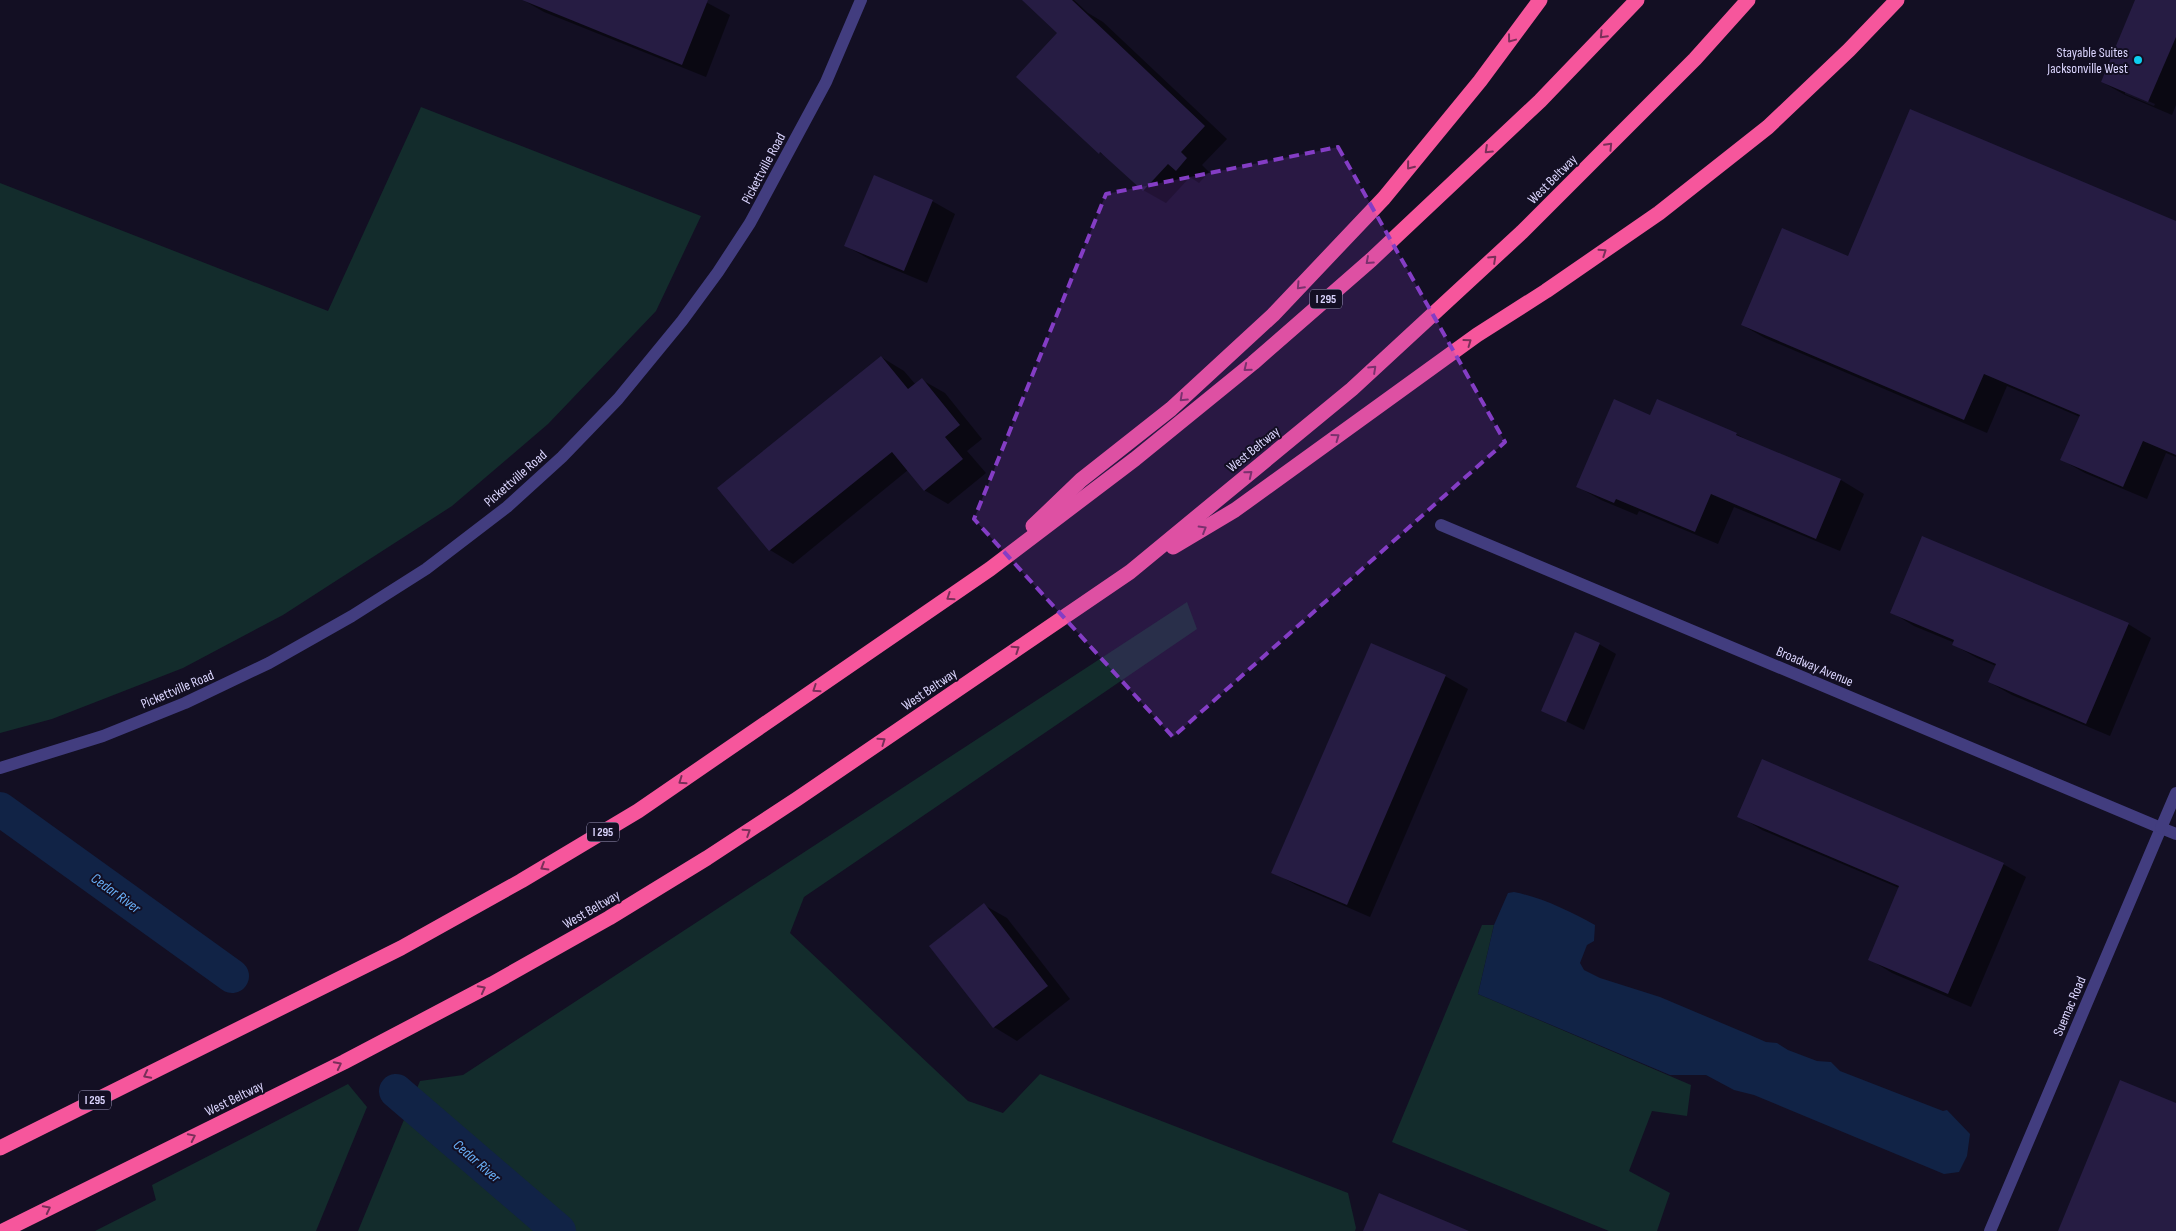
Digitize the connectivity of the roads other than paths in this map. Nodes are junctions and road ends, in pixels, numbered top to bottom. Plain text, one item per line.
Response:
1 (861, 0) edge
2 (1540, 0) edge
3 (1637, 0) edge
4 (1748, 0) edge
5 (1897, 0) edge
6 (1441, 526) dead end
7 (990, 569) junction
8 (1130, 572) junction
9 (0, 768) edge
10 (2176, 793) edge
11 (2161, 828) junction
12 (2176, 834) edge
13 (0, 1148) edge
14 (3, 1231) edge
15 (1990, 1231) edge

1 - 9 street, Pickettville Road
2 -> 7 highway
3 -> 7 highway, I 295
8 -> 4 highway, West Beltway
8 -> 5 highway
6 - 11 street, Broadway Avenue
7 -> 13 highway, I 295
14 -> 8 highway, West Beltway
10 - 11 street, Suemac Road
11 - 12 street, Broadway Avenue
11 - 15 street, Suemac Road

